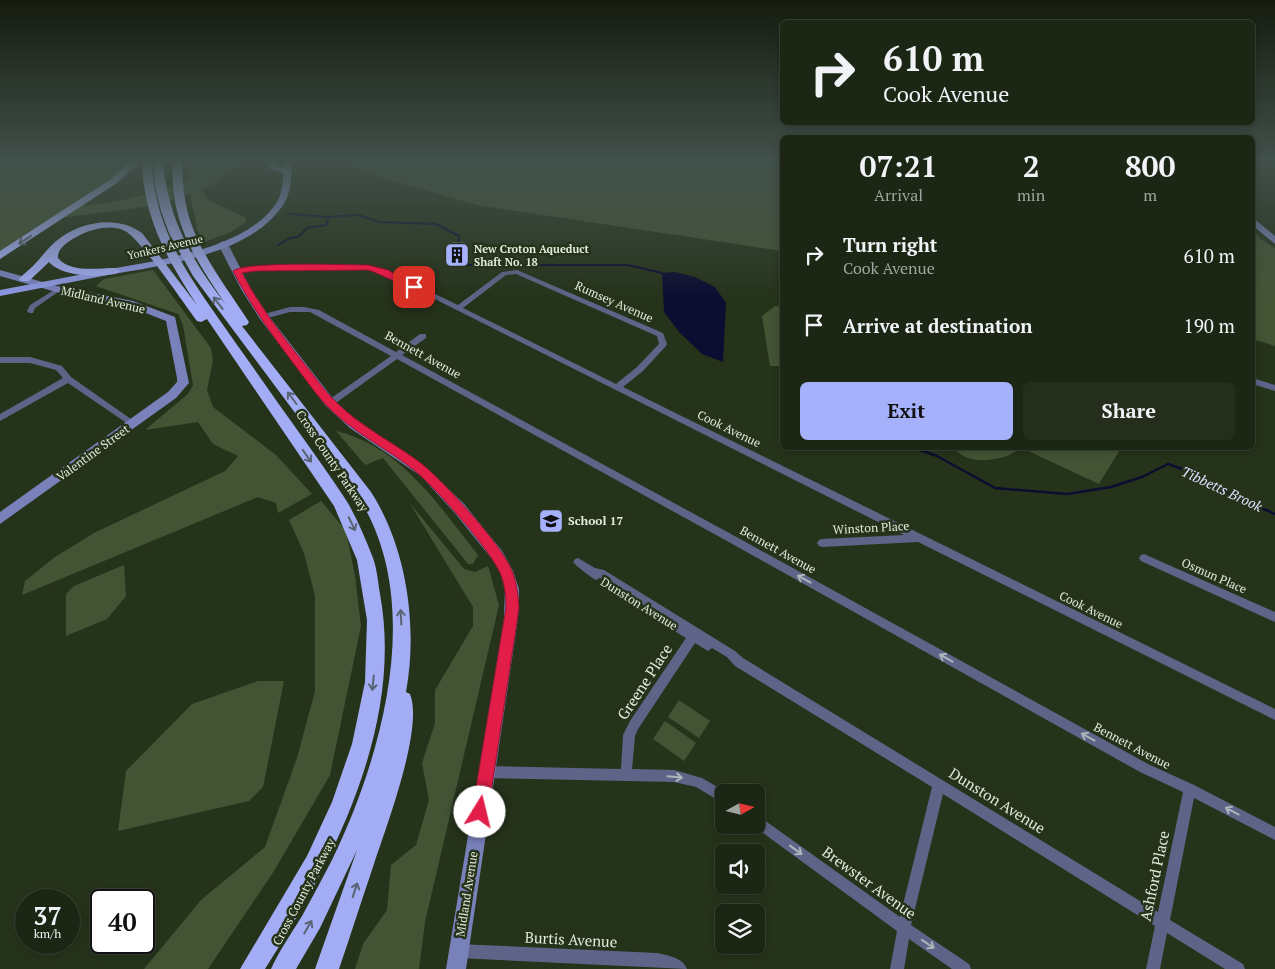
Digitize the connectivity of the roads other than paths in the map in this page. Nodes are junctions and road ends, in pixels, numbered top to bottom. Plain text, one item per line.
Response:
1 (76, 206) edge
2 (153, 206) edge
3 (165, 206) edge
4 (180, 206) edge
5 (277, 206) edge
6 (1255, 223) edge
7 (1275, 241) edge
8 (224, 244) junction
9 (57, 247) junction
10 (0, 256) edge
11 (114, 271) junction
12 (237, 271) junction
13 (0, 273) edge
14 (25, 279) junction
15 (42, 285) junction
16 (58, 290) junction
17 (0, 293) edge
18 (458, 309) junction
19 (31, 311) dead end
20 (264, 317) junction
21 (423, 336) dead end
22 (397, 355) junction
23 (239, 356) junction
24 (0, 360) edge
25 (270, 369) junction
26 (68, 379) junction
27 (183, 383) joint
28 (1255, 383) edge
29 (616, 388) junction
30 (1275, 388) edge
31 (330, 403) junction
32 (0, 418) edge
33 (134, 424) junction
34 (0, 519) edge
35 (920, 538) junction
36 (822, 543) dead end
37 (1144, 558) dead end
38 (578, 562) dead end
39 (594, 572) junction
40 (1275, 617) edge
41 (693, 637) junction
42 (740, 662) junction
43 (400, 666) junction
44 (1275, 715) edge
45 (486, 772) junction
46 (626, 776) junction
47 (939, 784) junction
48 (1190, 789) junction
49 (715, 793) edge
50 (765, 828) edge
51 (1275, 834) edge
52 (1161, 922) junction
53 (904, 928) junction
54 (458, 950) junction
55 (252, 969) edge
56 (283, 969) edge
57 (327, 969) edge
58 (456, 969) edge
59 (680, 969) edge
60 (897, 969) edge
61 (964, 969) edge
62 (1153, 969) edge
63 (1238, 969) edge

1 -> 10 highway
2 - 23 highway, Cross County Parkway
25 -> 3 highway, Cross County Parkway
4 - 25 highway
5 - 8 main road, Yonkers Avenue
6 - 7 street
8 - 11 main road, Yonkers Avenue
8 - 12 street, Midland Avenue
9 - 11 highway
9 - 14 highway
9 - 23 highway
11 - 15 main road, Yonkers Avenue
12 - 18 street, Cook Avenue
12 - 20 street, Midland Avenue
13 - 14 street, Midland Avenue
14 - 15 street, Midland Avenue
15 - 16 street, Midland Avenue
15 - 17 main road, Yonkers Avenue
16 - 19 street
16 - 27 street, Midland Avenue
18 - 29 street, Cook Avenue
18 - 29 street, Rumsey Avenue
20 - 22 street, Bennett Avenue
20 - 31 street, Midland Avenue
21 - 22 street
22 - 31 street
48 -> 22 street, Bennett Avenue
23 -> 55 highway, Cross County Parkway
24 - 26 street
43 -> 25 highway, Cross County Parkway
26 - 32 street
26 - 33 street
27 - 33 street, Valentine Street
28 - 30 street
29 - 35 street, Cook Avenue
31 - 45 street, Midland Avenue
33 - 34 street, Valentine Street
35 - 36 street, Winston Place
35 - 44 street, Cook Avenue
37 - 40 street, Osmun Place
38 - 39 street, Dunston Avenue
39 - 41 street, Dunston Avenue
39 - 42 street, Dunston Avenue
41 - 42 street, Dunston Avenue
41 - 46 street, Greene Place
42 - 47 street, Dunston Avenue
56 -> 43 highway, Cross County Parkway
57 -> 43 highway
45 - 46 street
45 - 54 street, Midland Avenue
46 -> 49 street
47 - 52 street, Dunston Avenue
47 - 53 street
51 -> 48 street, Bennett Avenue
48 - 52 street, Ashford Place
50 -> 53 street, Brewster Avenue
52 - 62 street, Ashford Place
52 - 63 street, Dunston Avenue
53 - 60 street
53 -> 61 street, Brewster Avenue
54 - 58 street, Midland Avenue
54 - 59 street, Burtis Avenue

